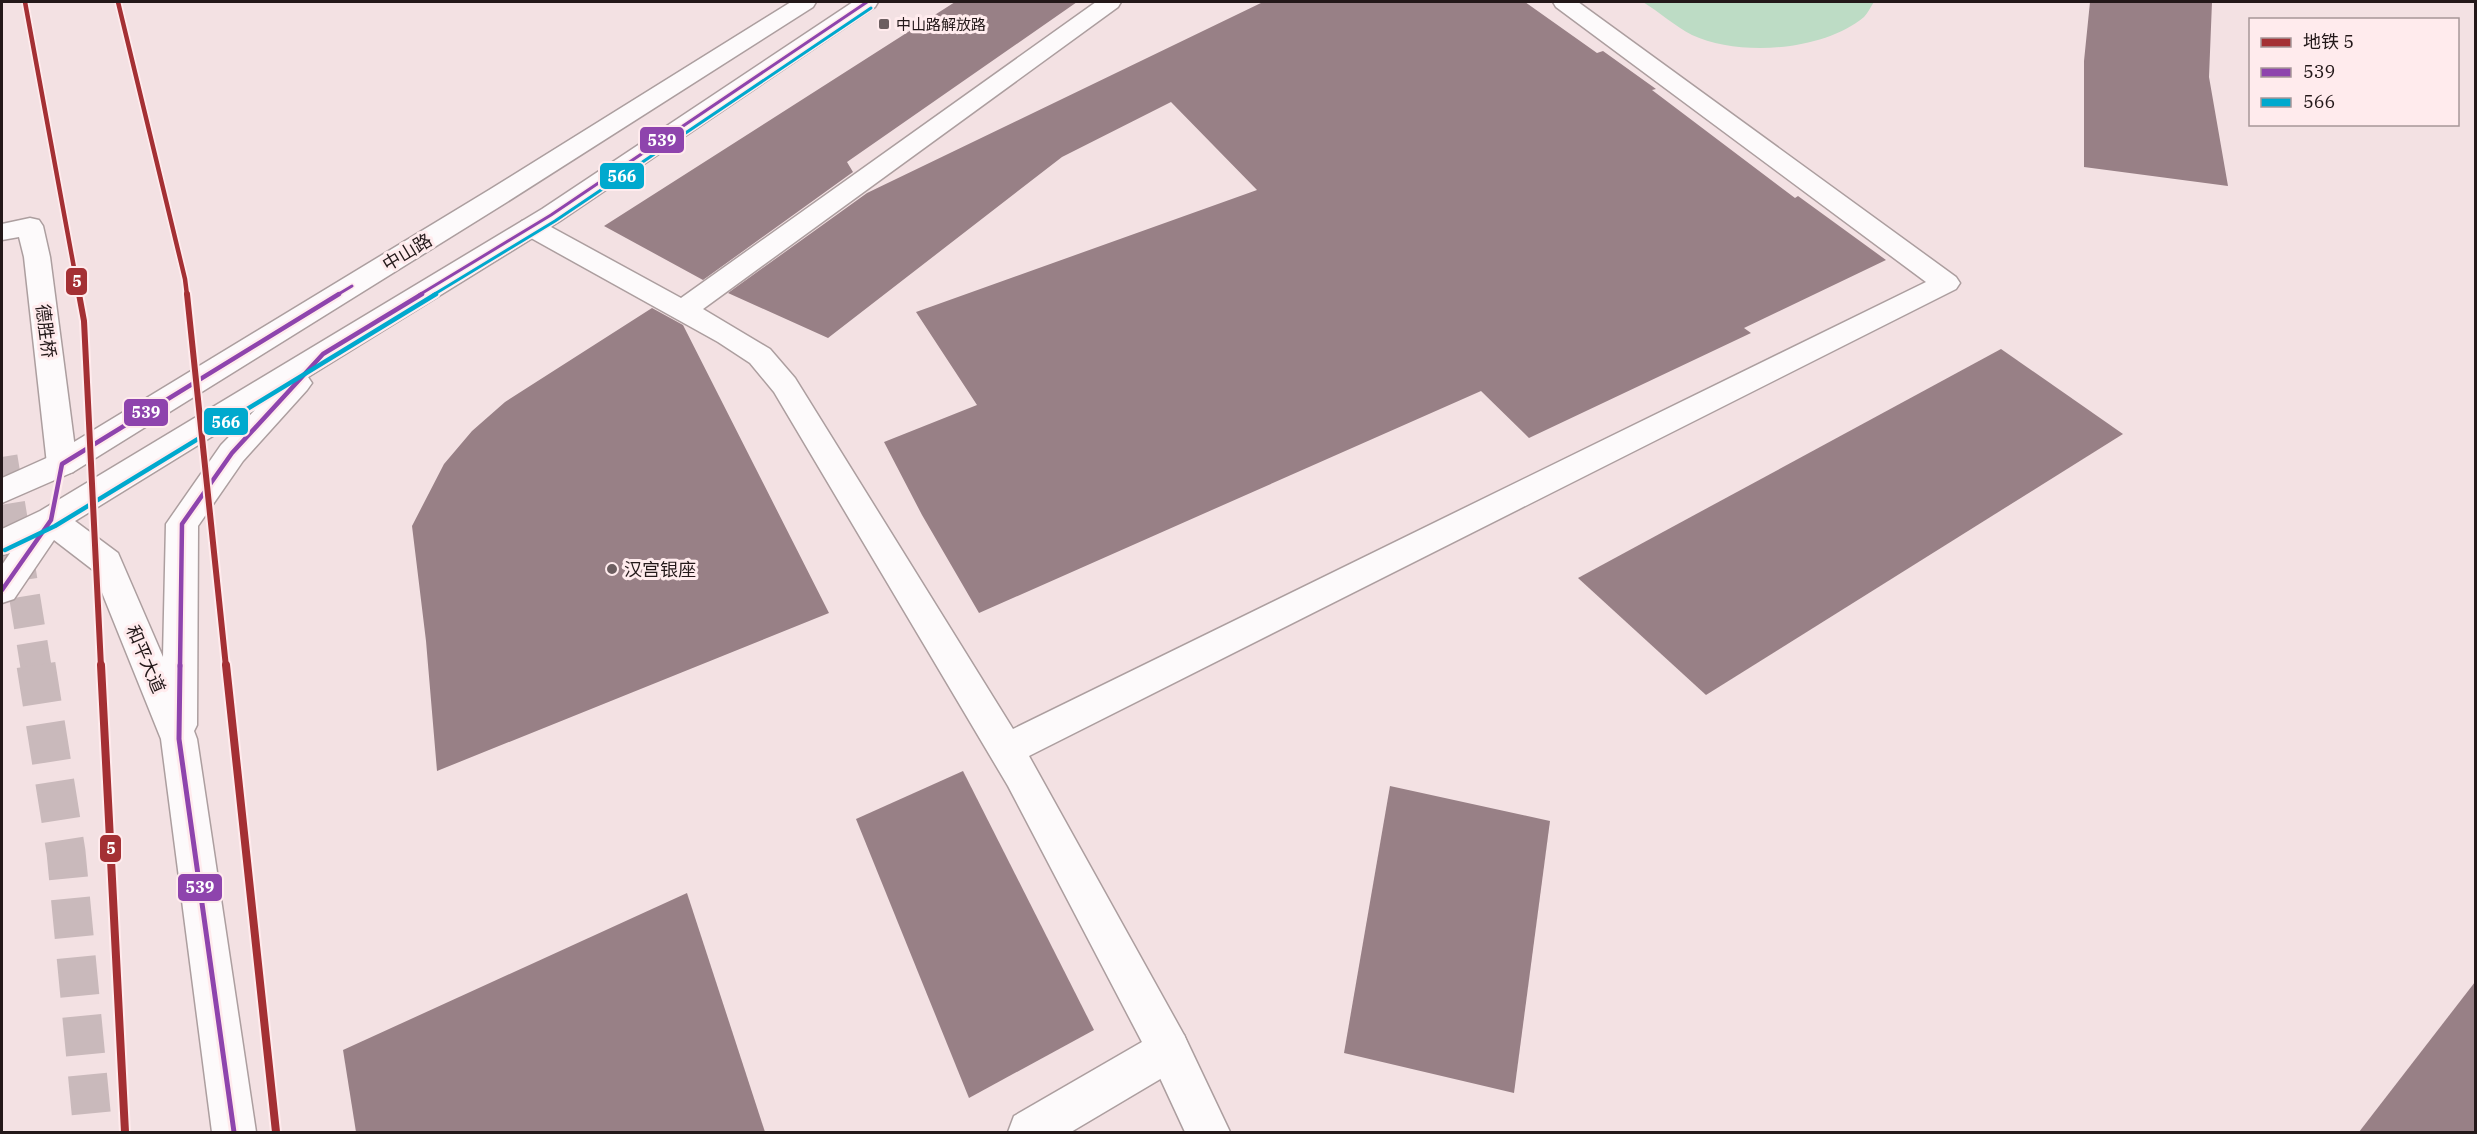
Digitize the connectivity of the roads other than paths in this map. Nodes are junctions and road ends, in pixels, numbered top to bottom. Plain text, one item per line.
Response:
1 (805, 2) edge
2 (867, 2) edge
3 (1110, 2) edge
4 (1564, 2) edge
5 (531, 227) junction
6 (2, 232) edge
7 (683, 310) junction
8 (323, 354) junction
9 (62, 464) junction
10 (2, 491) edge
11 (51, 520) junction
12 (2, 543) edge
13 (2, 590) edge
14 (179, 739) junction
15 (1005, 750) junction
16 (1169, 1050) junction
17 (234, 1132) edge
18 (1030, 1132) edge
19 (1208, 1132) edge

1 - 9 street, 中山路
2 - 5 street
3 - 7 street
4 - 15 street
5 - 7 street
5 - 8 street
6 - 9 street, 德胜桥
7 - 15 street
8 - 11 street
8 - 14 street
9 - 10 street, 中山路
9 - 11 street
11 - 12 street
11 - 13 street
11 - 14 street, 和平大道
14 - 17 street, 和平大道
15 - 16 street
16 - 18 street
16 - 19 street

